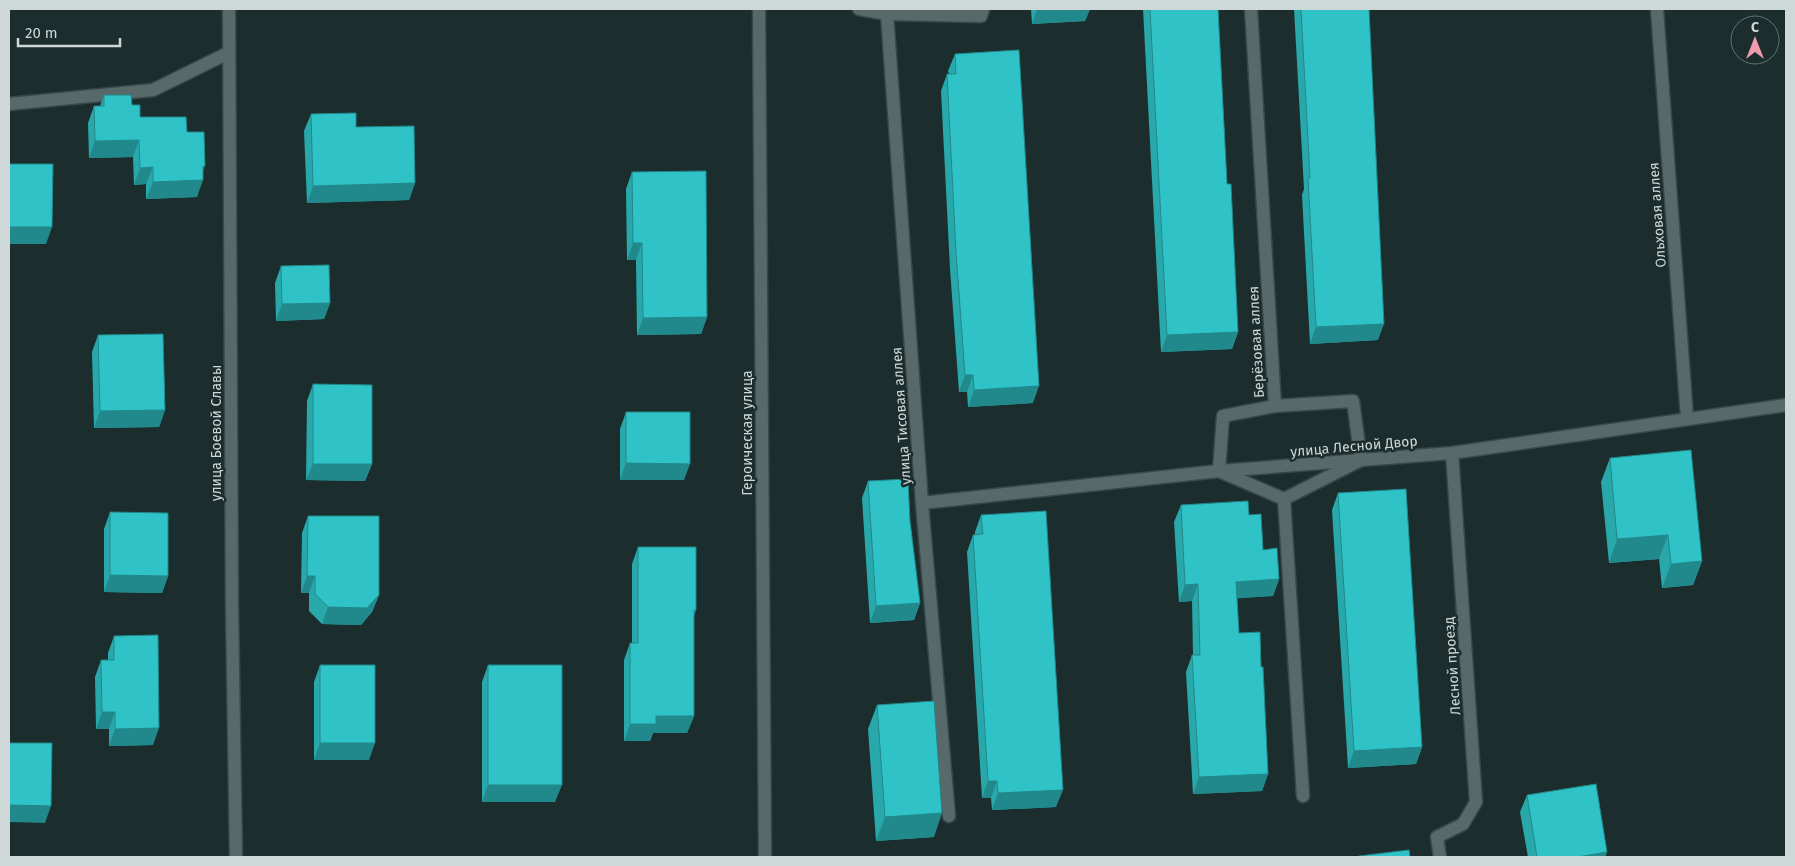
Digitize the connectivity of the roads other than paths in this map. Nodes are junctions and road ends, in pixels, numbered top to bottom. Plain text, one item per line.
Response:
1 (229, 9) edge
2 (759, 9) edge
3 (859, 9) edge
4 (983, 9) edge
5 (1251, 9) edge
6 (1657, 9) edge
7 (887, 14) junction
8 (228, 53) junction
9 (9, 104) edge
10 (1786, 405) edge
11 (1275, 406) junction
12 (1687, 418) junction
13 (1452, 453) junction
14 (1361, 460) junction
15 (1219, 471) junction
16 (1284, 498) junction
17 (922, 503) junction
18 (1303, 796) dead end
19 (949, 816) dead end
20 (236, 857) edge
21 (765, 857) edge
22 (1440, 857) edge

1 - 8 street, улица Боевой Славы
2 - 21 street, Героическая улица
3 - 7 street
4 - 7 street
5 - 11 street, Берёзовая аллея
6 - 12 street, Ольховая аллея
7 - 17 street, улица Тисовая аллея
8 - 9 street
8 - 20 street, улица Боевой Славы
10 - 12 street, улица Лесной Двор
11 - 14 street
11 - 15 street, Берёзовая аллея
12 - 13 street, улица Лесной Двор
13 - 14 street, улица Лесной Двор
13 - 22 street, Лесной проезд
14 - 15 street, улица Лесной Двор
14 - 16 street
15 - 16 street
15 - 17 street, улица Лесной Двор
16 - 18 street
17 - 19 street, улица Тисовая аллея

